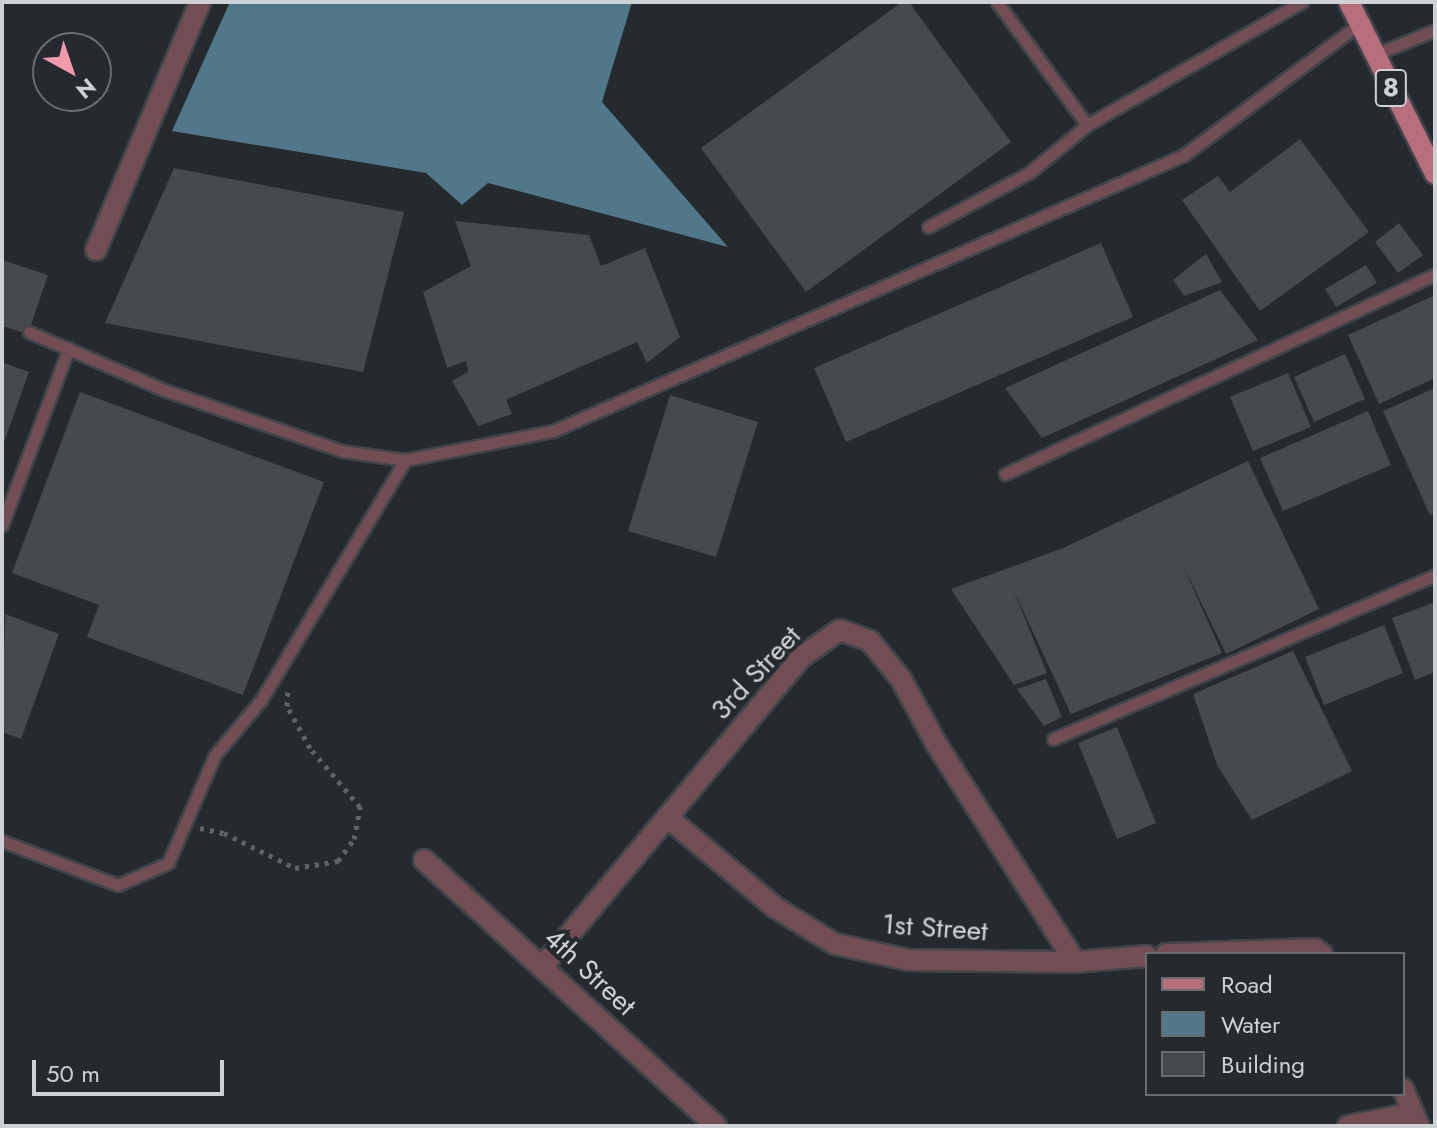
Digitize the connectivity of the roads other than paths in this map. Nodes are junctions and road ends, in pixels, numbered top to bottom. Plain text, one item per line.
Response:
1 (200, 2) edge
2 (997, 2) edge
3 (1302, 2) edge
4 (1349, 2) edge
5 (1359, 24) junction
6 (1435, 30) edge
7 (1374, 55) junction
8 (1087, 125) junction
9 (1429, 147) edge
10 (1435, 174) edge
11 (928, 227) dead end
12 (96, 250) dead end
13 (1435, 274) edge
14 (29, 332) dead end
15 (69, 348) junction
16 (405, 460) junction
17 (1005, 474) dead end
18 (2, 525) edge
19 (1435, 575) edge
20 (1053, 739) dead end
21 (667, 817) junction
22 (2, 841) edge
23 (424, 860) dead end
24 (1226, 952) edge
25 (1319, 952) edge
26 (1145, 956) edge
27 (1075, 962) junction
28 (543, 966) junction
29 (1405, 1094) edge
30 (1416, 1119) edge
31 (716, 1126) edge
32 (1348, 1126) edge

1 - 12 street
2 - 8 lane
3 - 8 lane
4 - 5 main road, 8
5 - 7 main road, 8
5 - 16 lane
6 - 7 lane
7 - 9 main road, 8
8 - 11 lane
9 - 10 main road, 8
13 - 17 lane
14 - 15 lane
15 - 16 lane
15 - 18 lane
16 - 22 lane
19 - 20 lane
21 - 27 street, 1st Street
21 - 27 street, 3rd Street
21 - 28 street, 3rd Street
23 - 28 street, 4th Street
24 - 25 street
26 - 27 street, 1st Street
28 - 31 street, 4th Street
29 - 30 street
30 - 32 street

